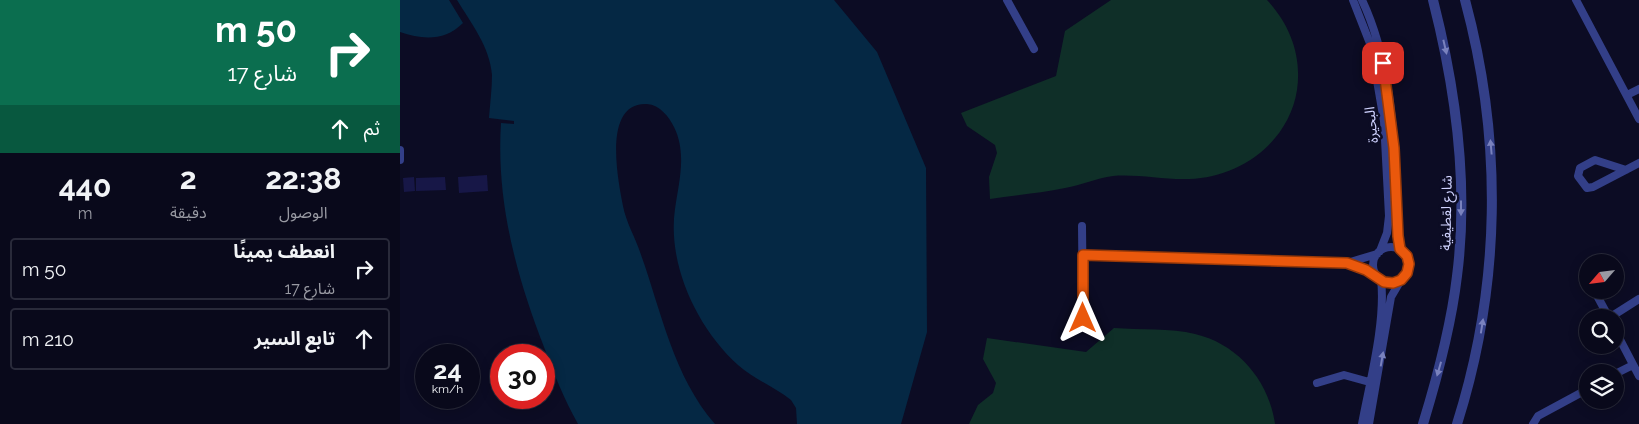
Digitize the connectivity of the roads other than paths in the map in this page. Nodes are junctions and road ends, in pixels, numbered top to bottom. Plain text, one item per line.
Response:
1 (1007, 0) edge
2 (1353, 0) edge
3 (1362, 0) edge
4 (1432, 0) edge
5 (1465, 0) edge
6 (1576, 0) edge
7 (1366, 19) junction
8 (1034, 49) dead end
9 (1639, 89) edge
10 (1627, 95) junction
11 (1639, 119) edge
12 (1390, 148) junction
13 (400, 150) edge
14 (400, 160) edge
15 (1639, 164) edge
16 (1626, 170) junction
17 (1082, 226) dead end
18 (1400, 249) junction
19 (1378, 252) junction
20 (1083, 255) junction
21 (1347, 263) junction
22 (1378, 277) junction
23 (1401, 280) junction
24 (1639, 300) edge
25 (1623, 309) edge
26 (1083, 318) dead end
27 (1624, 348) edge
28 (1633, 365) junction
29 (1624, 370) edge
30 (1639, 376) edge
31 (1369, 382) junction
32 (1317, 383) dead end
33 (1377, 385) junction
34 (1579, 394) edge
35 (1362, 424) edge
36 (1369, 424) edge
37 (1423, 424) edge
38 (1457, 424) edge
39 (1533, 424) edge

1 - 8 street
2 - 7 street, البحيرة
3 - 7 street, البحيرة
4 -> 37 street, شارع لقطيفية
38 -> 5 street
6 - 10 street
7 - 12 street, البحيرة
9 - 10 street
10 - 11 street
12 - 18 street, البحيرة
12 - 19 street, البحيرة
13 - 14 street
15 - 16 street
16 - 16 street
17 - 20 street
18 - 19 street
18 - 23 street
19 - 21 street
19 - 22 street
20 - 21 street
20 - 26 street
21 - 22 street
22 - 23 street
22 - 31 street
33 -> 23 street
24 - 25 street
27 - 28 street
28 - 29 street
28 - 30 street
31 - 32 street
31 - 33 street
31 - 35 street
33 - 36 street
34 - 39 street

